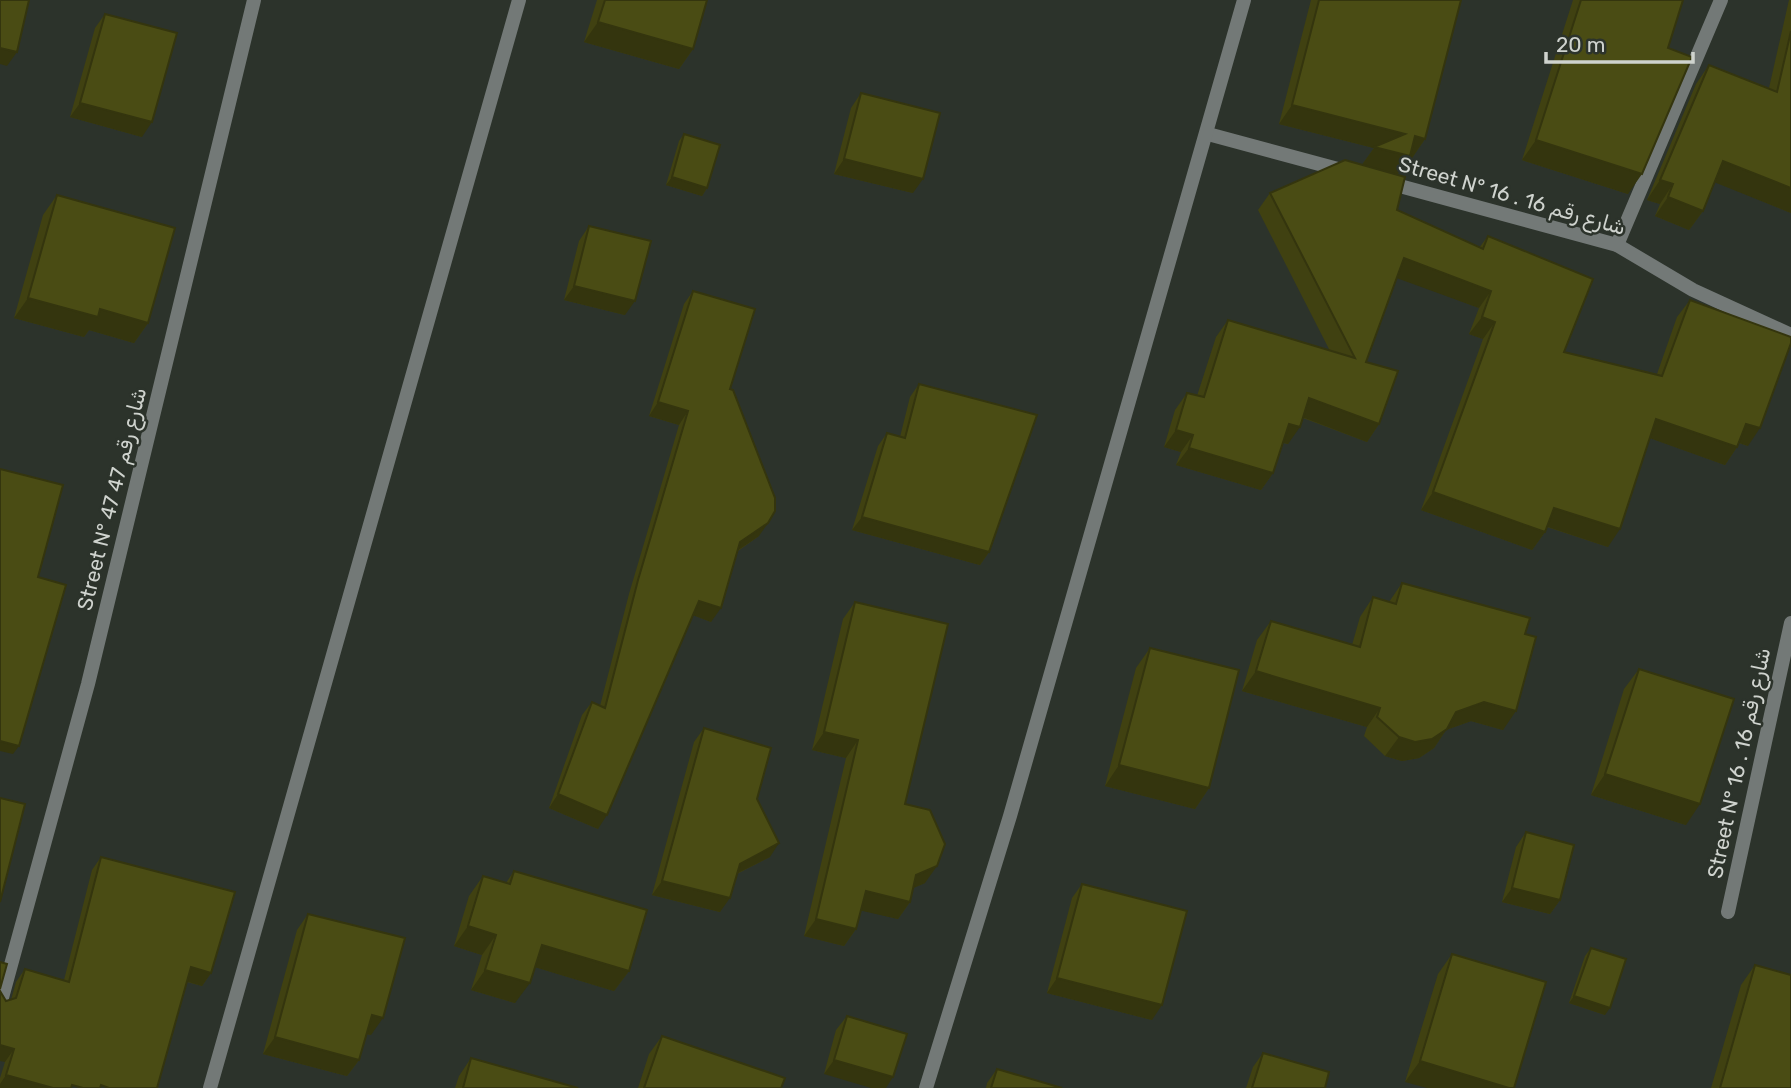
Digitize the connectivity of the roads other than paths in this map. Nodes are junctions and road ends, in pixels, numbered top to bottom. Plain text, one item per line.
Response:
1 (254, 0) edge
2 (519, 0) edge
3 (1244, 0) edge
4 (1721, 0) edge
5 (1208, 134) junction
6 (1617, 245) junction
7 (1791, 335) edge
8 (1791, 623) edge
9 (1728, 912) dead end
10 (0, 1005) edge
11 (210, 1088) edge
12 (926, 1088) edge

1 - 10 street, Street N° 47 شارع رقم 47
2 - 11 street
3 - 5 street
4 - 6 street
5 - 6 street, Street N° 16 . شارع رقم 16
5 - 12 street
6 - 7 street, Street N° 16 . شارع رقم 16
8 - 9 street, Street N° 16 . شارع رقم 16

